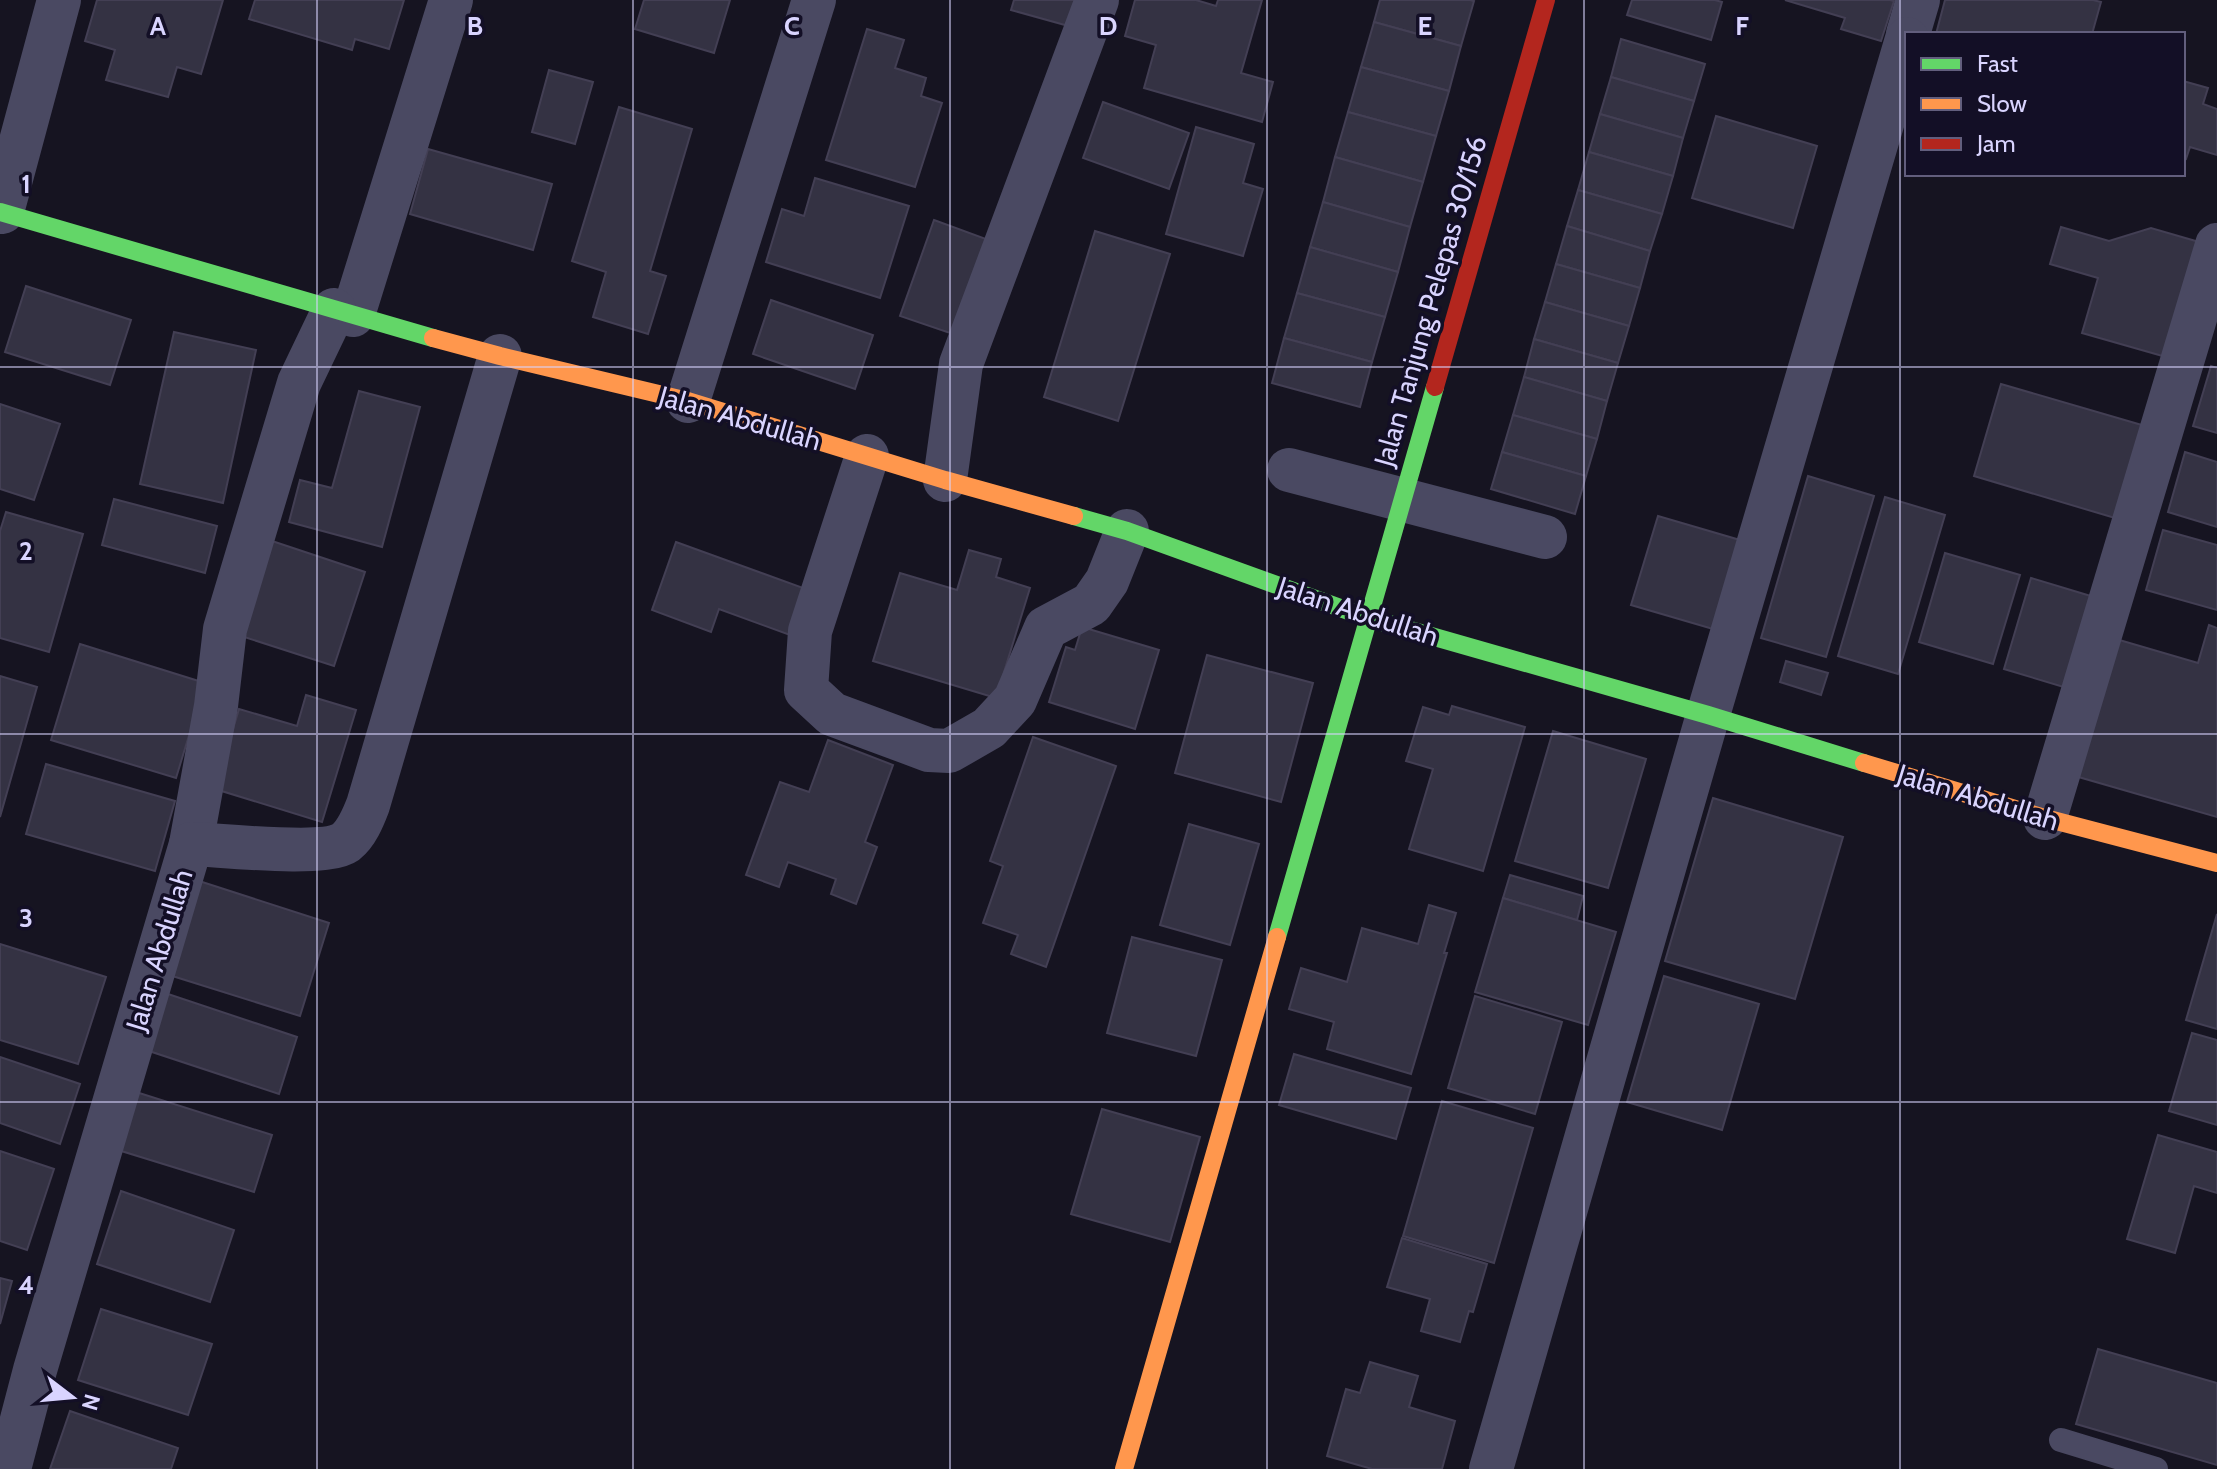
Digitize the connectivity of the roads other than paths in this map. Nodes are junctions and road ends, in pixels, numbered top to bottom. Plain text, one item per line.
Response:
1 (59, 0) edge
2 (451, 0) edge
3 (814, 0) edge
4 (1097, 0) edge
5 (1546, 0) edge
6 (1918, 0) edge
7 (1909, 32) edge
8 (1905, 46) edge
9 (1, 214) edge
10 (2217, 245) edge
11 (343, 313) junction
12 (500, 356) junction
13 (688, 401) junction
14 (867, 456) junction
15 (1289, 470) dead end
16 (945, 480) junction
17 (1402, 500) junction
18 (1127, 531) junction
19 (1545, 537) dead end
20 (1368, 618) junction
21 (1708, 715) junction
22 (2045, 818) junction
23 (191, 844) junction
24 (2217, 863) edge
25 (2061, 1440) dead end
26 (9, 1469) edge
27 (1124, 1469) edge
28 (1491, 1469) edge
29 (2156, 1469) edge

1 - 9 street
2 - 11 street
3 - 13 street
4 - 16 street
5 - 17 street, Jalan Tanjung Pelepas 30/156
6 - 7 street
8 - 21 street
9 - 11 street, Jalan Abdullah
10 - 22 street
11 - 12 street, Jalan Abdullah
11 - 23 street
12 - 13 street, Jalan Abdullah
12 - 23 street, Jalan Abdullah
13 - 14 street, Jalan Abdullah
14 - 16 street, Jalan Abdullah
14 - 18 street
15 - 17 street
16 - 18 street, Jalan Abdullah
17 - 19 street
17 - 20 street, Jalan Tanjung Pelepas 30/156
18 - 20 street, Jalan Abdullah
20 - 21 street, Jalan Abdullah
20 - 27 street, Jalan Tanjung Pelepas 30/156
21 - 22 street, Jalan Abdullah
21 - 28 street
22 - 24 street, Jalan Abdullah
23 - 26 street, Jalan Abdullah
25 - 29 lane

